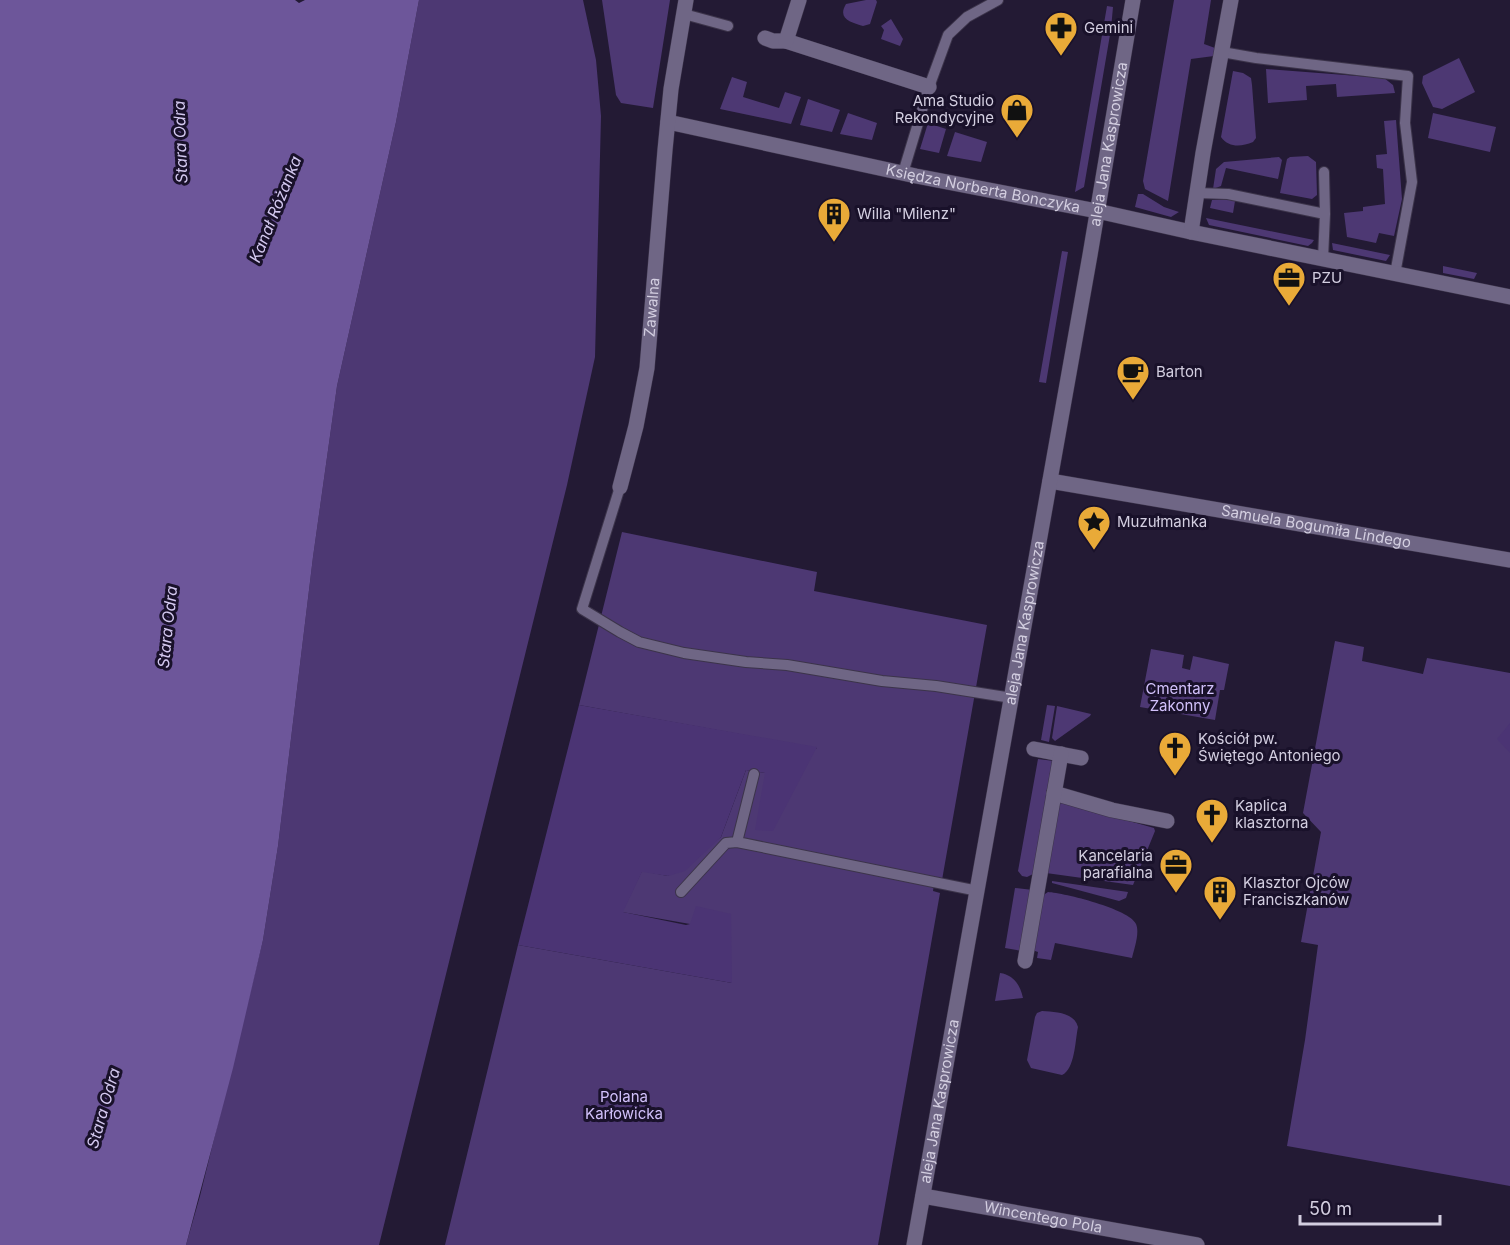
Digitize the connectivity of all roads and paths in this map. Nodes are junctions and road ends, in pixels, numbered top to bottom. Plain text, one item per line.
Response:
1 (799, 0) edge
2 (998, 0) edge
3 (1133, 0) edge
4 (1231, 0) edge
5 (685, 7) edge
6 (728, 26) dead end
7 (765, 38) dead end
8 (786, 41) junction
9 (1222, 52) junction
10 (929, 87) junction
11 (668, 122) junction
12 (1324, 172) dead end
13 (903, 173) junction
14 (1197, 193) junction
15 (1097, 211) junction
16 (1325, 214) junction
17 (1191, 232) junction
18 (1323, 260) junction
19 (1395, 274) junction
20 (1510, 297) edge
21 (1050, 481) junction
22 (620, 488) joint
23 (1510, 560) edge
24 (1012, 698) junction
25 (1034, 749) dead end
26 (1061, 754) junction
27 (1081, 758) dead end
28 (754, 774) dead end
29 (1054, 793) junction
30 (1167, 821) dead end
31 (736, 842) junction
32 (978, 891) junction
33 (681, 892) dead end
34 (1024, 961) dead end
35 (923, 1196) junction
36 (915, 1245) edge
37 (1197, 1245) edge

1 - 8 street
2 - 10 lane
3 - 15 street, aleja Jana Kasprowicza
4 - 9 street
5 - 6 lane
5 - 11 street, Zawalna
7 - 8 street
8 - 10 street
9 - 14 street
9 - 19 lane
10 - 13 lane
11 - 13 street, Księdza Norberta Bonczyka
11 - 22 street, Zawalna
12 - 16 lane
13 - 15 street, Księdza Norberta Bonczyka
14 - 16 lane
14 - 17 street
15 - 17 street, Księdza Norberta Bonczyka
15 - 21 street, aleja Jana Kasprowicza
16 - 18 lane
17 - 18 street, Księdza Norberta Bonczyka
18 - 19 street, Księdza Norberta Bonczyka
19 - 20 street, Księdza Norberta Bonczyka
21 - 23 street, Samuela Bogumiła Lindego
21 - 24 street, aleja Jana Kasprowicza
22 - 24 lane, Zawalna
24 - 32 street, aleja Jana Kasprowicza
25 - 26 street
26 - 27 street
26 - 29 street
28 - 31 lane
29 - 30 street
29 - 34 street
31 - 32 lane
31 - 33 lane
32 - 35 street, aleja Jana Kasprowicza
35 - 36 street, aleja Jana Kasprowicza
35 - 37 street, Wincentego Pola

